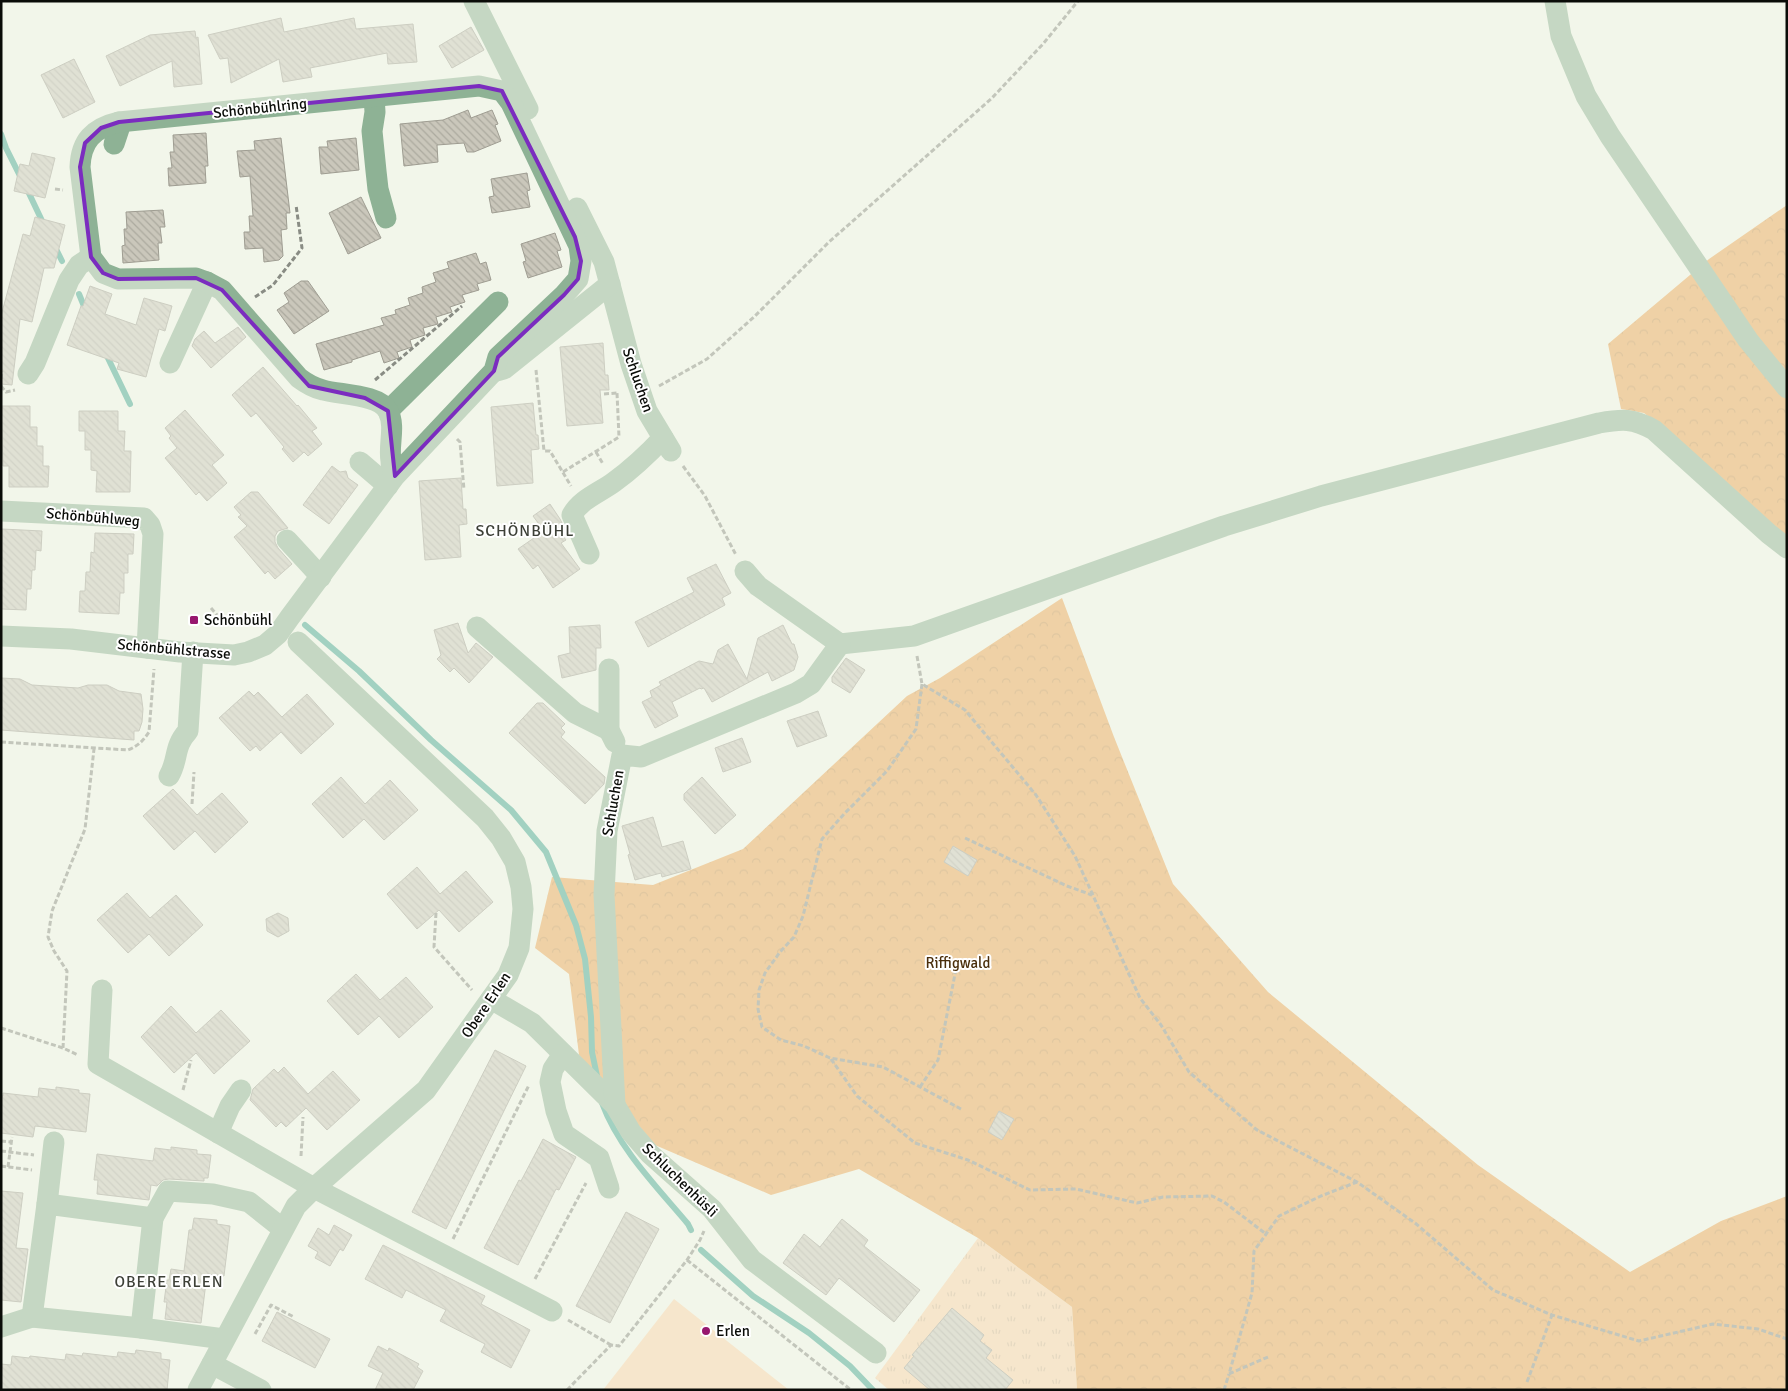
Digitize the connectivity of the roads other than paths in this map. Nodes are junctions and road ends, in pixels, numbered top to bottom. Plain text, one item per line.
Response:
1 (474, 1) edge
2 (1556, 1) edge
3 (374, 96) junction
4 (119, 122) junction
5 (114, 144) dead end
6 (386, 218) dead end
7 (91, 257) junction
8 (207, 282) junction
9 (610, 284) junction
10 (498, 302) dead end
11 (170, 363) dead end
12 (494, 371) junction
13 (28, 374) dead end
14 (1787, 388) edge
15 (388, 410) junction
16 (360, 462) dead end
17 (392, 481) junction
18 (1, 511) edge
19 (287, 540) dead end
20 (1787, 548) edge
21 (589, 554) dead end
22 (335, 558) joint
23 (745, 571) road end
24 (321, 577) junction
25 (477, 627) dead end
26 (1, 636) edge
27 (298, 642) dead end
28 (840, 644) junction
29 (151, 648) junction
30 (193, 652) junction
31 (609, 669) dead end
32 (609, 730) junction
33 (622, 756) junction
34 (169, 776) dead end
35 (102, 990) dead end
36 (489, 1002) junction
37 (563, 1054) junction
38 (241, 1090) dead end
39 (615, 1105) junction
40 (218, 1133) junction
41 (52, 1157) road end
42 (314, 1188) junction
43 (609, 1188) dead end
44 (47, 1204) junction
45 (152, 1218) junction
46 (283, 1229) junction
47 (552, 1311) road end
48 (32, 1317) junction
49 (1, 1327) edge
50 (141, 1328) junction
51 (224, 1339) junction
52 (876, 1353) dead end
53 (212, 1364) junction
54 (198, 1390) edge
55 (261, 1390) edge

1 - 9 street, Schluchen
2 - 14 street
3 - 4 street, Schönbühlring
3 - 6 street
3 - 12 street, Schönbühlring
4 - 5 street
4 - 7 street, Schönbühlring
7 - 8 street
7 - 13 street
8 - 11 street
8 - 15 street
9 - 12 street
9 - 21 street, Schluchen
10 - 15 street
12 - 17 street, Schönbühlring
15 - 17 street
16 - 17 street
17 - 22 street, Schönbühlring
18 - 29 street, Schönbühlweg
19 - 24 street
20 - 28 street
22 - 24 street, Schönbühlstrasse
23 - 28 street
24 - 30 street, Schönbühlstrasse
25 - 32 street
26 - 29 street, Schönbühlstrasse
27 - 36 street, Obere Erlen
28 - 33 street, Schluchen
29 - 30 street, Schönbühlstrasse
30 - 34 street
31 - 32 street
32 - 33 street
33 - 39 street, Schluchen
35 - 40 street
36 - 37 street, Schluchenhüsli
36 - 42 street, Obere Erlen
37 - 39 street, Schluchenhüsli
37 - 43 street
38 - 40 street
39 - 52 street, Schluchenhüsli
40 - 42 street
41 - 44 street
42 - 46 street, Obere Erlen
42 - 47 street
44 - 45 street
44 - 48 street
45 - 46 street
45 - 50 street
46 - 51 street, Obere Erlen
48 - 49 street
48 - 50 street
50 - 51 street
51 - 53 street, Obere Erlen
53 - 54 street, Obere Erlen
53 - 55 street

